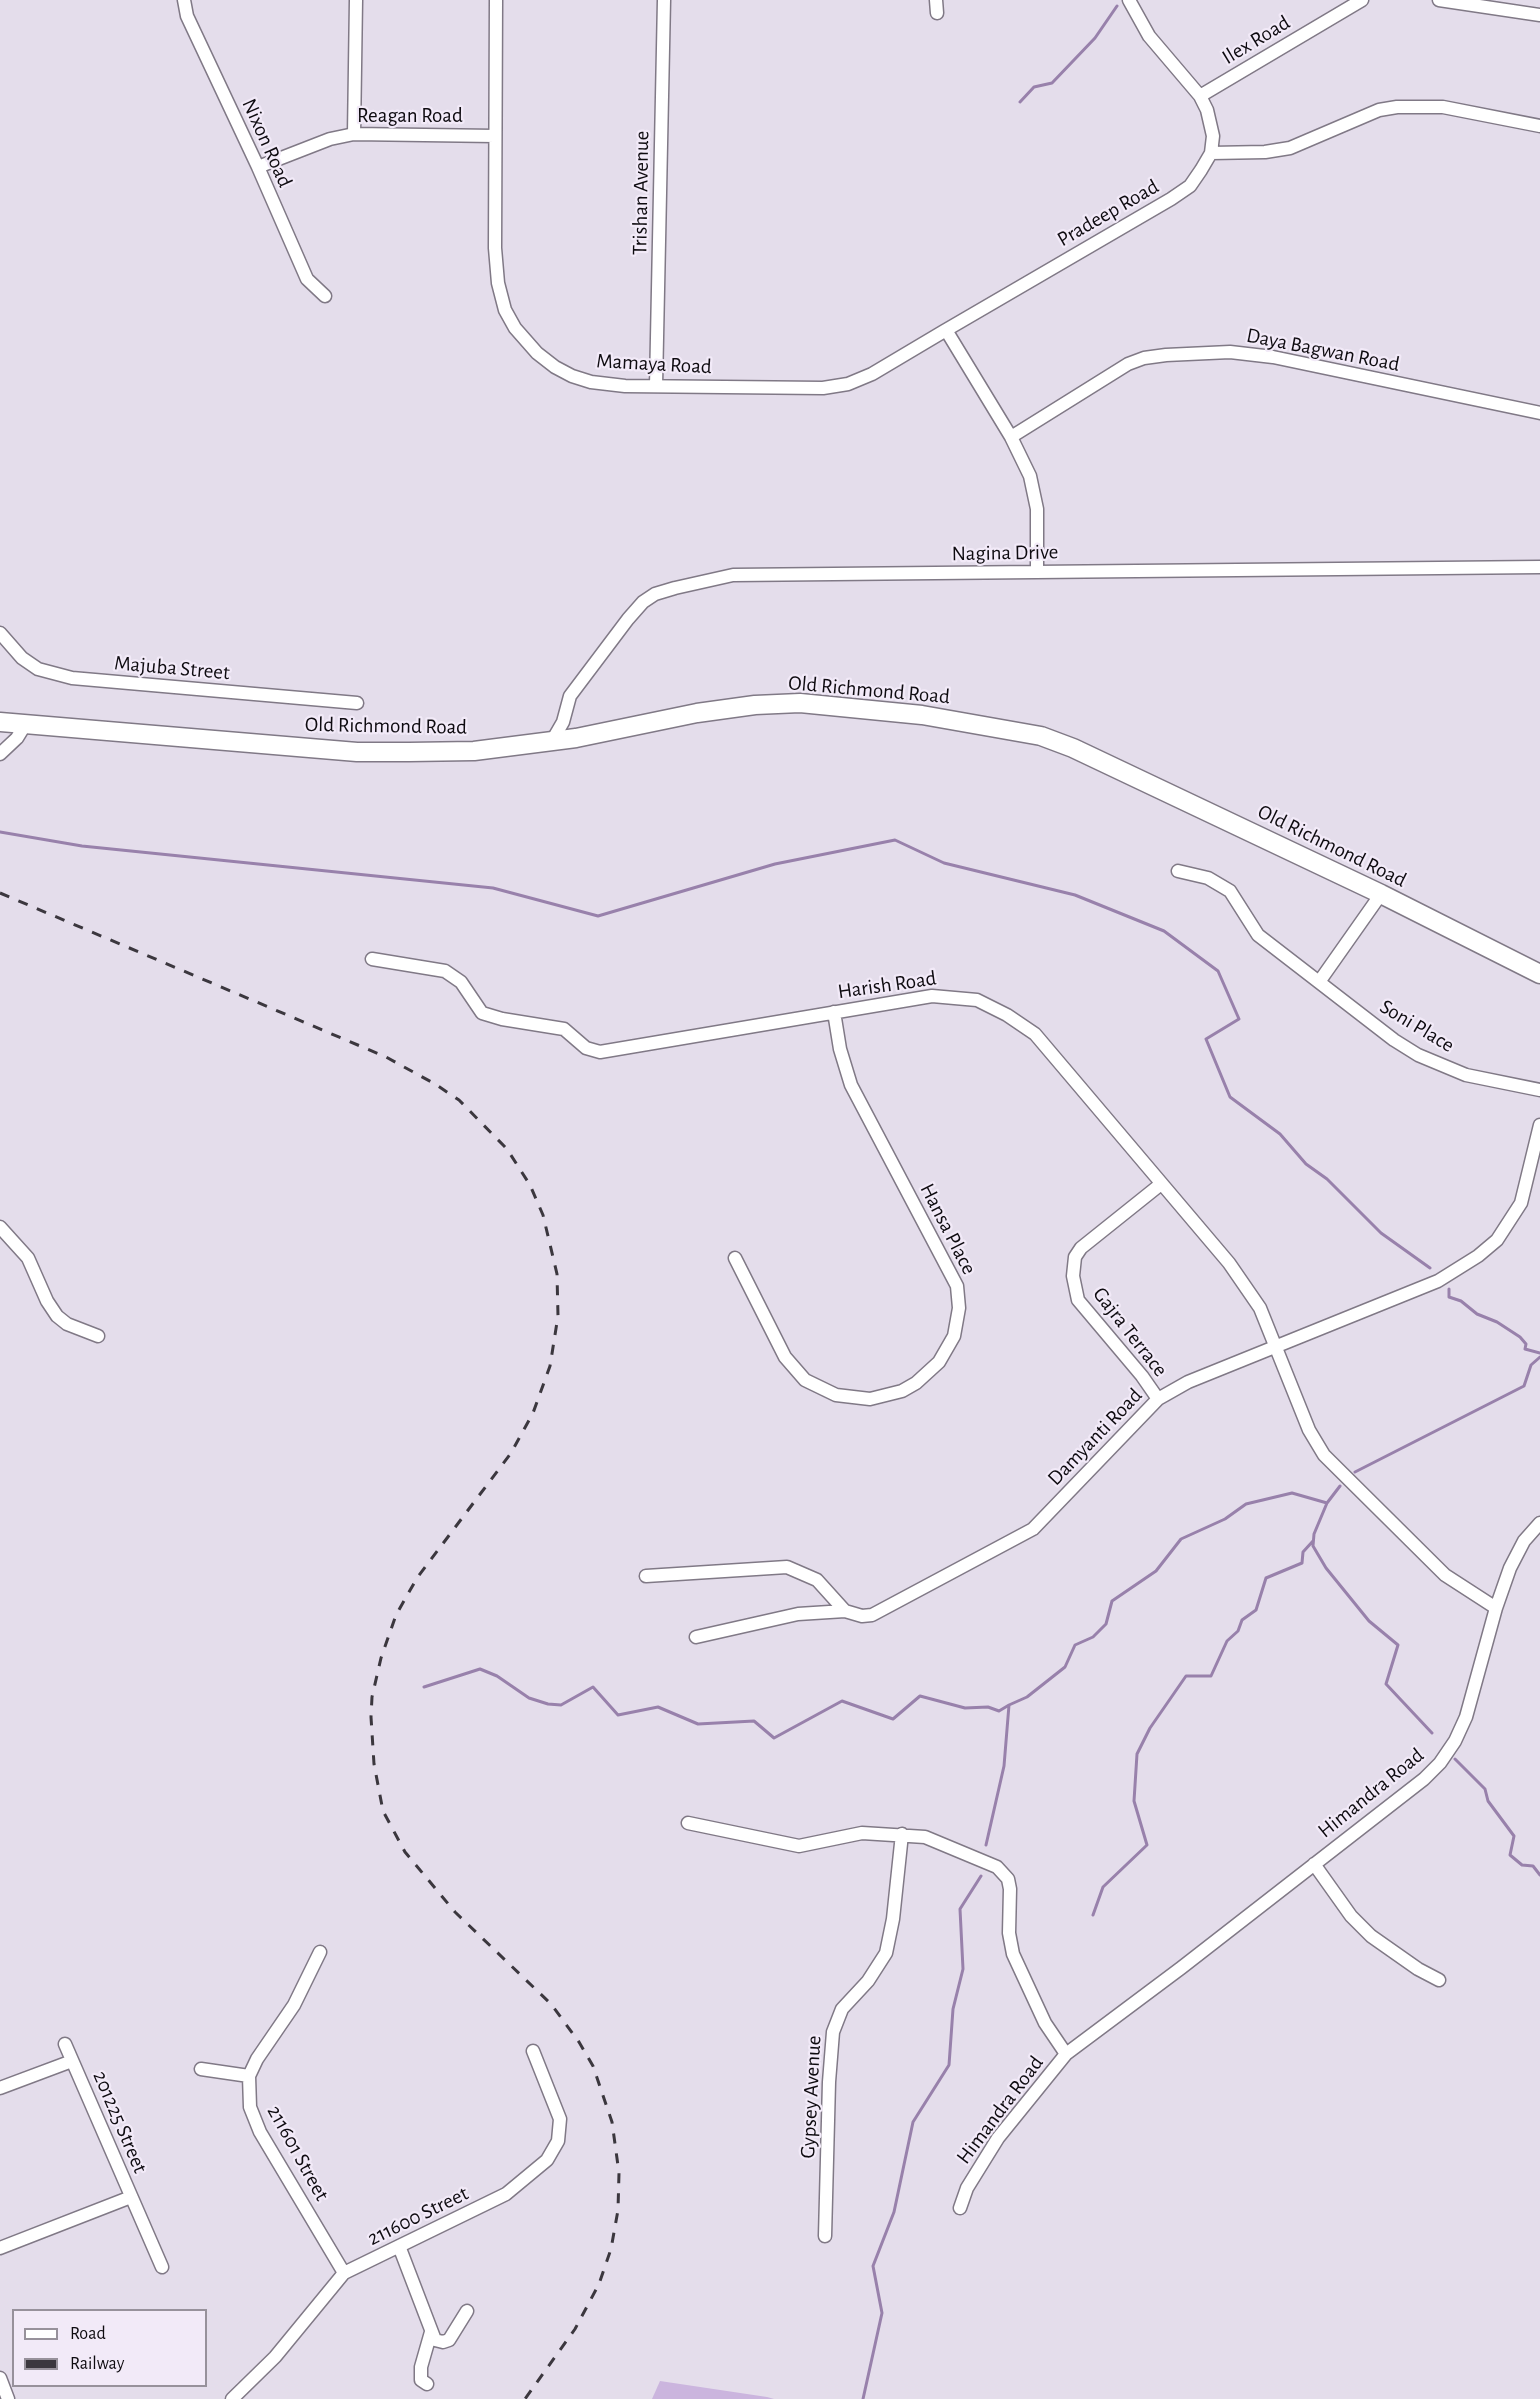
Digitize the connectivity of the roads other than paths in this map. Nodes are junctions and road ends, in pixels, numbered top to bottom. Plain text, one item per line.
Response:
1 (184, 0) edge
2 (356, 0) edge
3 (496, 0) edge
4 (664, 0) edge
5 (936, 0) edge
6 (1129, 0) edge
7 (1362, 0) edge
8 (1439, 0) edge
9 (937, 13) dead end
10 (1540, 15) edge
11 (1200, 96) junction
12 (1540, 126) edge
13 (354, 134) junction
14 (495, 136) junction
15 (1210, 153) junction
16 (258, 167) junction
17 (325, 296) dead end
18 (946, 330) junction
19 (656, 386) junction
20 (1540, 413) edge
21 (1011, 437) junction
22 (1540, 567) edge
23 (1037, 572) junction
24 (0, 633) edge
25 (357, 702) dead end
26 (0, 722) edge
27 (25, 725) junction
28 (552, 741) junction
29 (0, 754) edge
30 (1178, 871) dead end
31 (1381, 894) junction
32 (372, 959) dead end
33 (1540, 974) edge
34 (1319, 982) junction
35 (834, 1012) junction
36 (1540, 1090) edge
37 (1540, 1125) edge
38 (1161, 1184) junction
39 (0, 1227) edge
40 (735, 1258) dead end
41 (98, 1336) dead end
42 (1276, 1346) junction
43 (1158, 1400) junction
44 (1540, 1523) edge
45 (646, 1576) dead end
46 (1496, 1608) junction
47 (845, 1611) junction
48 (696, 1637) dead end
49 (688, 1823) dead end
50 (902, 1834) junction
51 (1314, 1864) junction
52 (320, 1952) dead end
53 (1439, 1980) dead end
54 (65, 2044) dead end
55 (533, 2051) dead end
56 (1066, 2054) junction
57 (72, 2061) junction
58 (201, 2069) dead end
59 (249, 2076) junction
60 (0, 2088) edge
61 (131, 2197) junction
62 (960, 2208) dead end
63 (825, 2236) dead end
64 (399, 2246) junction
65 (0, 2248) edge
66 (162, 2267) dead end
67 (344, 2273) junction
68 (467, 2311) dead end
69 (431, 2332) junction
70 (0, 2378) edge
71 (427, 2384) dead end
72 (8, 2399) edge
73 (232, 2399) edge

1 - 16 street, Nixon Road
2 - 13 street
3 - 14 street, Mamaya Road
4 - 19 street, Trishan Avenue
5 - 9 street
6 - 11 street
7 - 11 street, Ilex Road
8 - 10 street
11 - 15 street
12 - 15 street
13 - 14 street, Reagan Road
13 - 16 street, Reagan Road
14 - 19 street, Mamaya Road
15 - 18 street, Pradeep Road
16 - 17 street, Nixon Road
18 - 19 street, Mamaya Road
18 - 21 street
20 - 21 street, Daya Bagwan Road
21 - 23 street
22 - 23 street, Nagina Drive
23 - 28 street, Nagina Drive
24 - 25 street, Majuba Street
26 - 27 street, Old Richmond Road
27 - 28 street, Old Richmond Road
27 - 29 street
28 - 31 street, Old Richmond Road
30 - 34 street, Soni Place
31 - 33 street, Old Richmond Road
31 - 34 street
32 - 35 street, Harish Road
34 - 36 street, Soni Place
35 - 38 street, Harish Road
35 - 40 street, Hansa Place
37 - 42 street, Damyanti Road
38 - 42 street, Harish Road
38 - 43 street, Gajra Terrace
39 - 41 street
42 - 43 street, Damyanti Road
42 - 46 street
43 - 47 street, Damyanti Road
44 - 46 street, Himandra Road
45 - 47 street
46 - 51 street, Himandra Road
47 - 48 street, Damyanti Road
49 - 50 street
50 - 56 street
50 - 63 street, Gypsey Avenue
51 - 53 street
51 - 56 street, Himandra Road
52 - 59 street
54 - 57 street, 201225 Street
55 - 64 street, 211600 Street
56 - 62 street, Himandra Road
57 - 60 street, 201225 Street
57 - 61 street, 201225 Street
58 - 59 street
59 - 67 street, 211601 Street
61 - 65 street
61 - 66 street, 201225 Street
64 - 67 street, 211600 Street
64 - 69 street
67 - 73 street, 211600 Street
68 - 69 street
69 - 71 street
70 - 72 street

